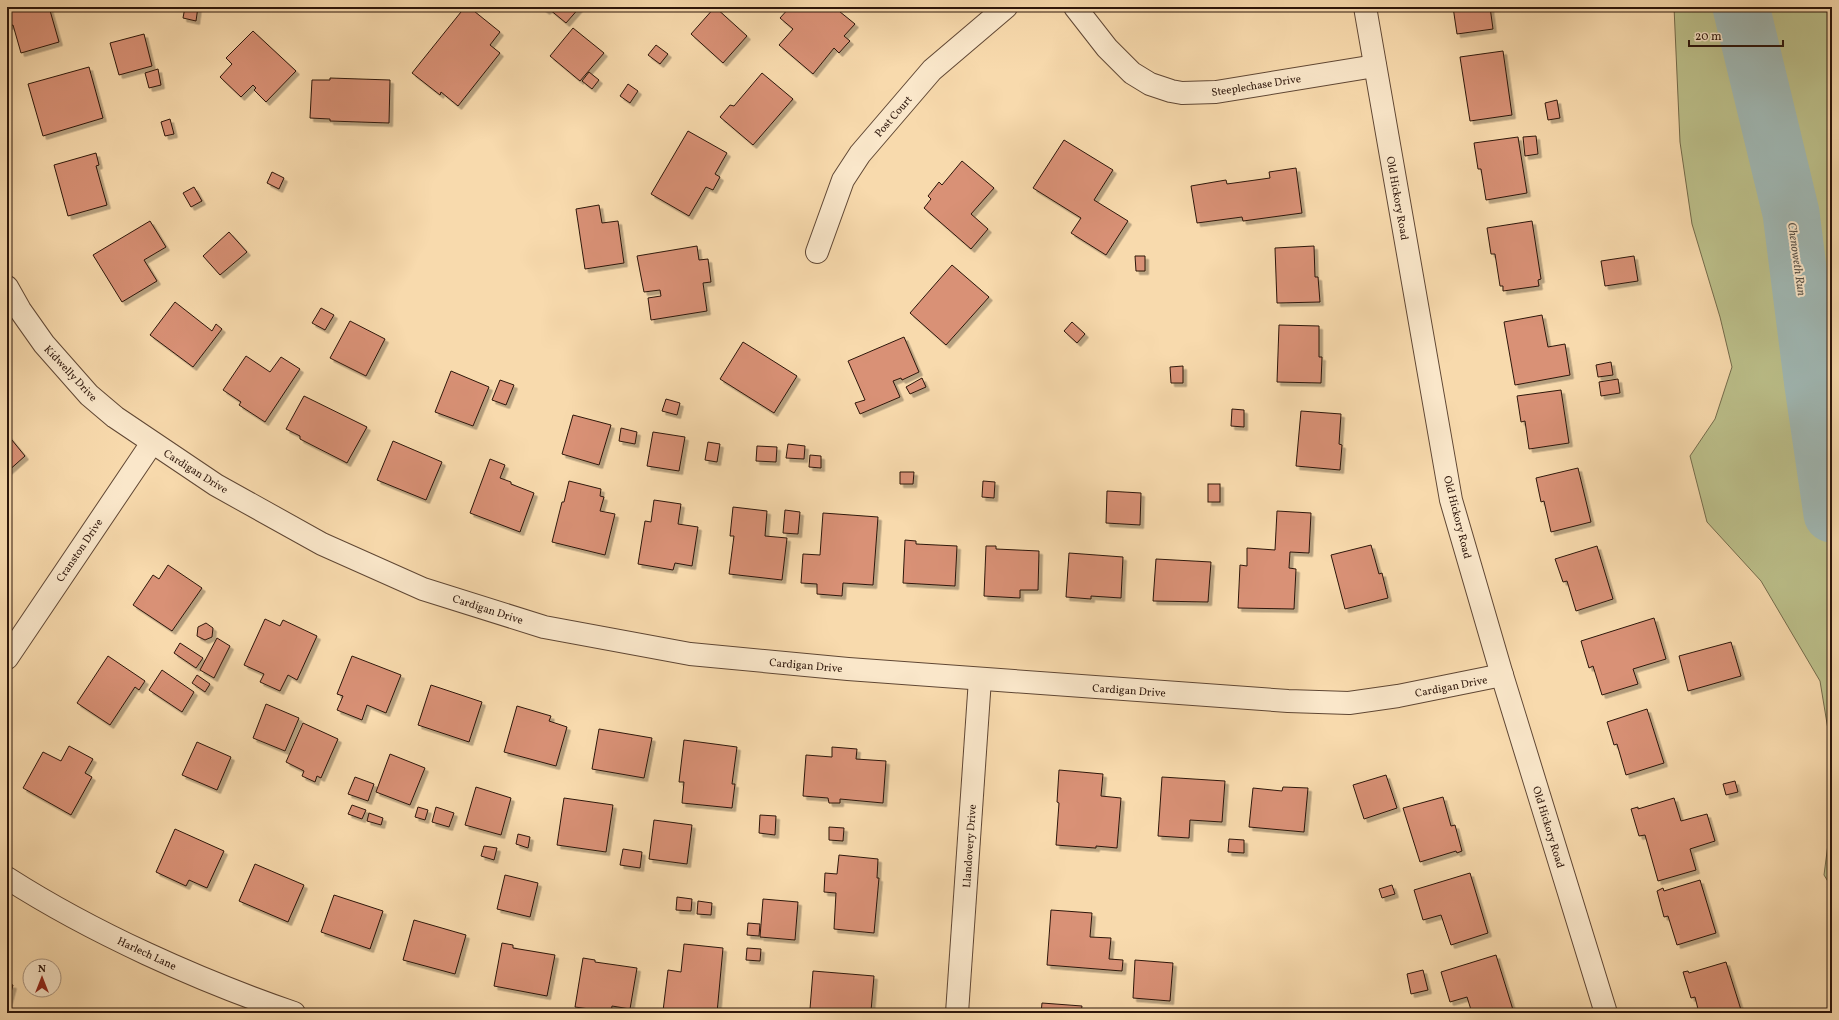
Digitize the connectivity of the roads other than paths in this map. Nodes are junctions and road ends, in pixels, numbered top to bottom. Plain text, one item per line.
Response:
1 (1006, 7) edge
2 (1075, 7) edge
3 (1365, 7) edge
4 (1375, 66) junction
5 (817, 252) dead end
6 (7, 287) edge
7 (152, 443) junction
8 (7, 658) edge
9 (1502, 675) junction
10 (980, 679) junction
11 (7, 878) edge
12 (294, 1013) edge
13 (957, 1013) edge
14 (1606, 1013) edge

1 - 5 street, Post Court
2 - 4 street, Steeplechase Drive
3 - 4 street, Old Hickory Road
4 - 9 street, Old Hickory Road
6 - 7 street, Kidwelly Drive
7 - 8 street, Cranston Drive
7 - 10 street, Cardigan Drive
9 - 10 street, Cardigan Drive
9 - 14 street, Old Hickory Road
10 - 13 street, Llandovery Drive
11 - 12 street, Harlech Lane

